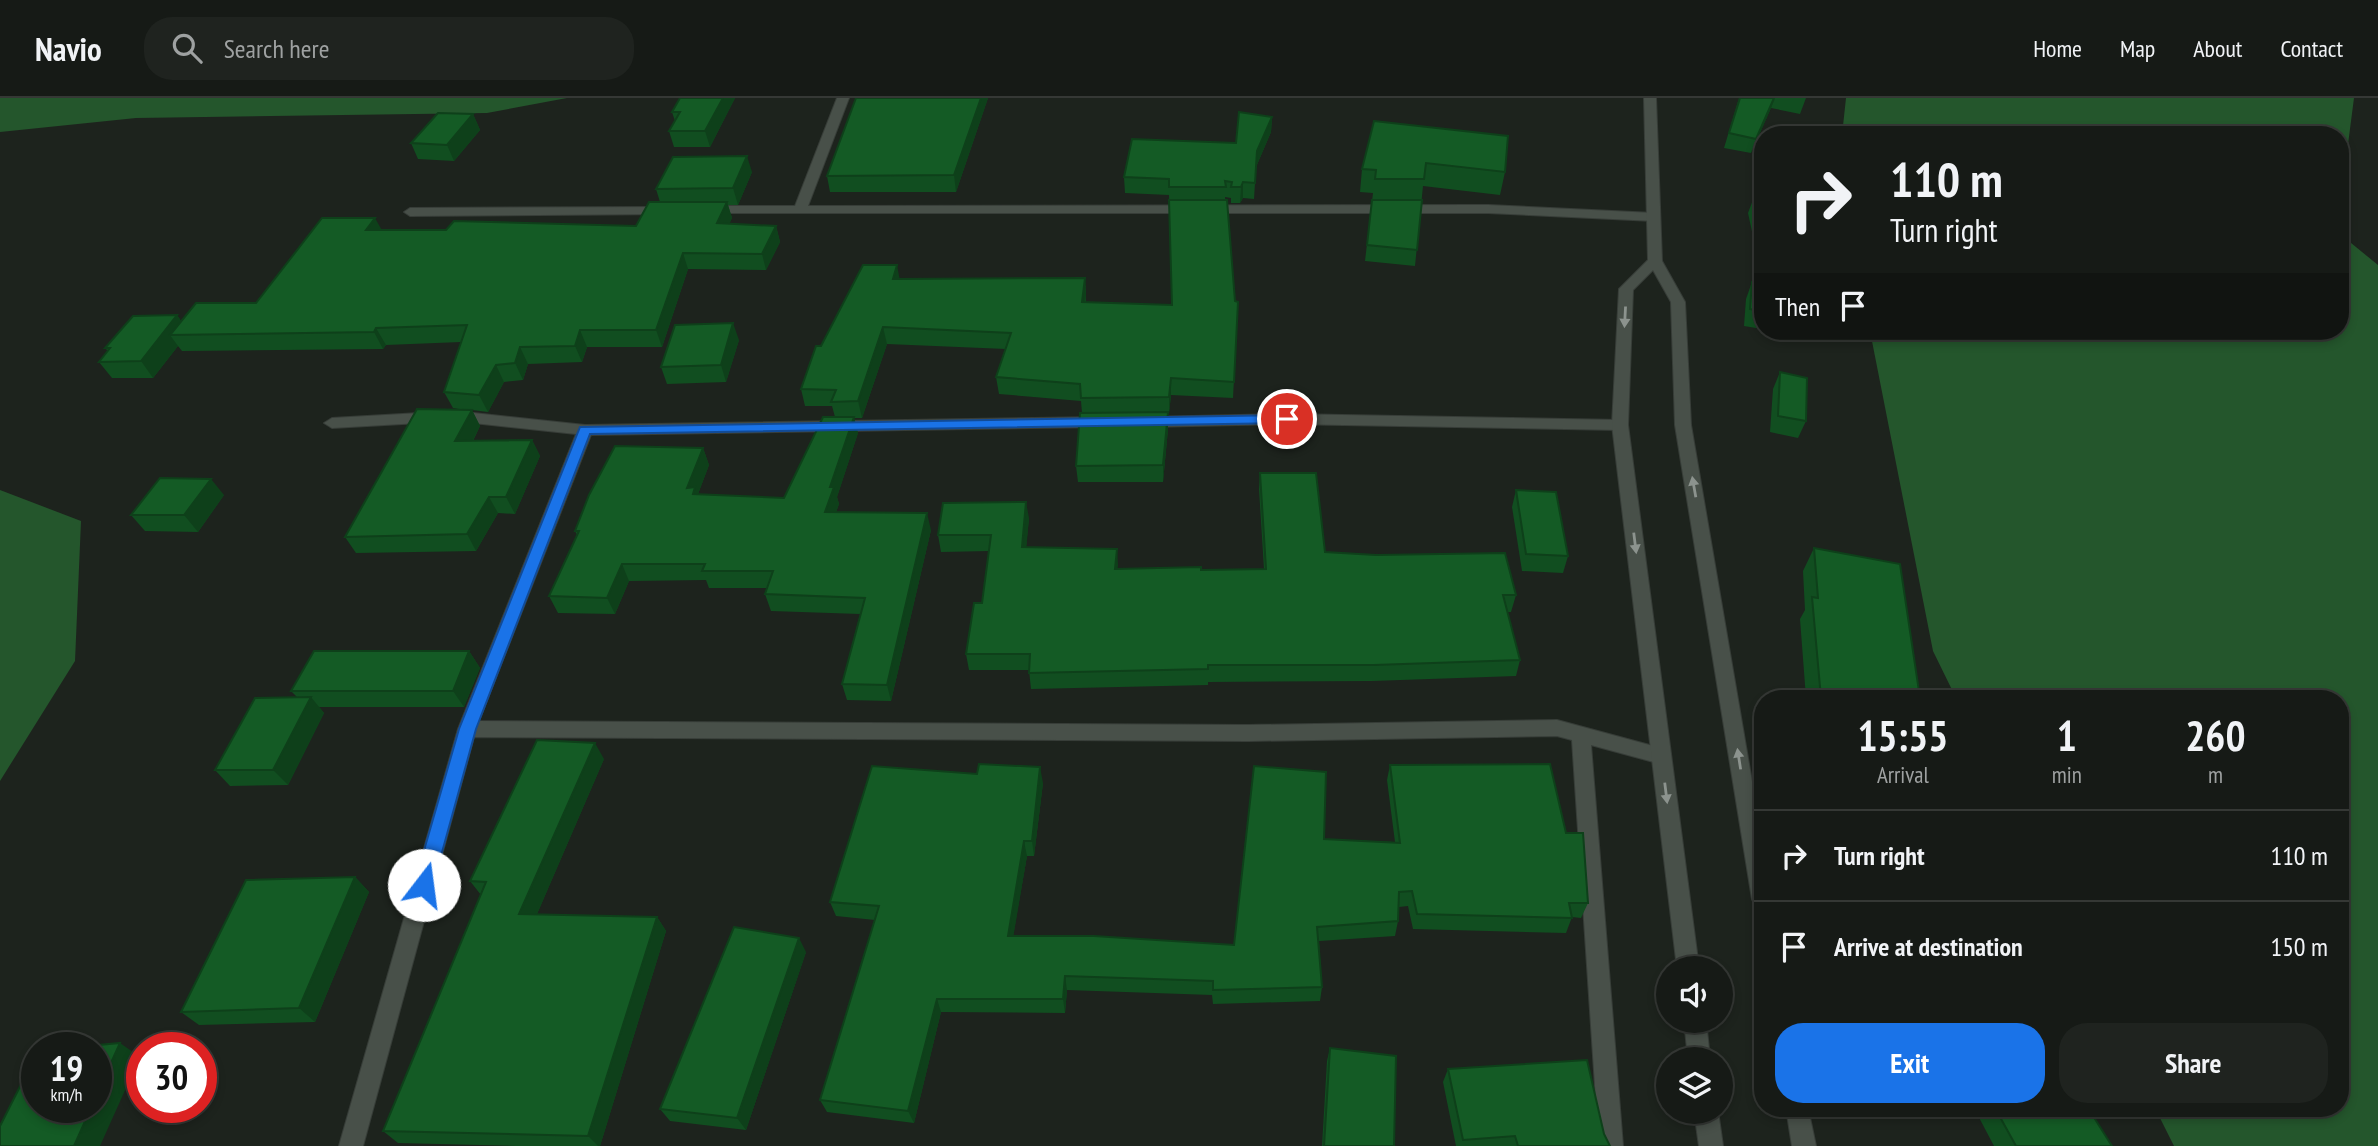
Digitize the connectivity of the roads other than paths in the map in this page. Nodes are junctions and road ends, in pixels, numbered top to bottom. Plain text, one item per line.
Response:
1 (843, 98) edge
2 (1650, 98) edge
3 (800, 210) junction
4 (410, 212) dead end
5 (1654, 217) junction
6 (1655, 261) junction
7 (332, 423) dead end
8 (1620, 425) junction
9 (585, 430) junction
10 (467, 729) junction
11 (1581, 734) junction
12 (1661, 756) junction
13 (1754, 851) edge
14 (1686, 956) edge
15 (1799, 1117) edge
16 (1708, 1124) edge
17 (351, 1146) edge
18 (1611, 1146) edge
19 (1711, 1146) edge
20 (1804, 1146) edge

1 - 3 street
2 - 5 street
3 - 4 street
3 - 5 street
5 - 6 street
6 -> 8 street
13 -> 6 street
7 - 9 street
8 - 9 street
8 -> 12 street
9 - 10 street
10 - 11 street
10 - 17 street
11 - 12 street
11 - 18 street
12 -> 14 street
15 - 20 street
16 - 19 street

